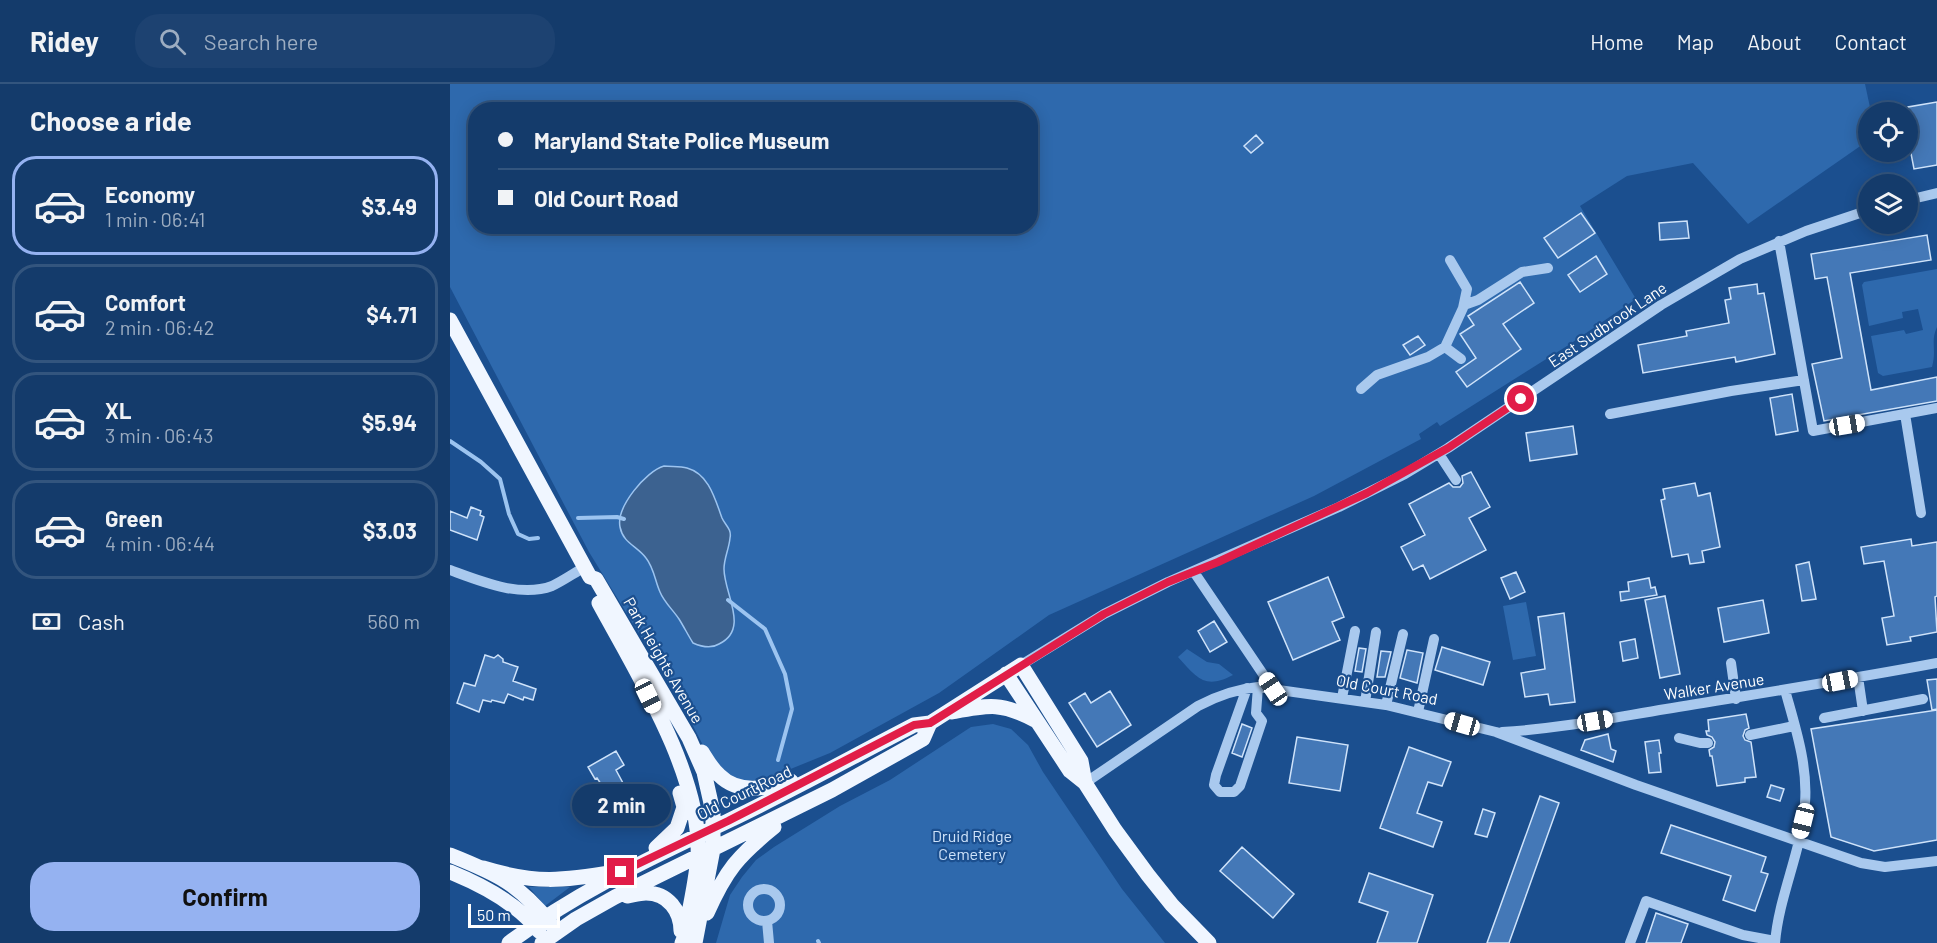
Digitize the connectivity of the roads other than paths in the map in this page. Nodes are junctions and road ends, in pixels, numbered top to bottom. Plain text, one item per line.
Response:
1 (1937, 193) edge
2 (1918, 198) edge
3 (1858, 214) edge
4 (1779, 241) junction
5 (1450, 260) dead end
6 (1548, 268) dead end
7 (1464, 305) junction
8 (450, 320) edge
9 (1445, 347) junction
10 (1461, 359) dead end
11 (1804, 380) junction
12 (1361, 388) dead end
13 (1937, 408) edge
14 (1610, 414) dead end
15 (1905, 414) junction
16 (1439, 454) junction
17 (1456, 480) dead end
18 (1921, 513) dead end
19 (450, 570) edge
20 (588, 572) junction
21 (1194, 572) junction
22 (1354, 631) dead end
23 (1376, 632) dead end
24 (1402, 634) dead end
25 (1434, 639) dead end
26 (1731, 663) dead end
27 (1937, 663) edge
28 (1021, 665) junction
29 (1005, 674) junction
30 (1858, 677) junction
31 (1253, 687) junction
32 (1273, 689) junction
33 (1785, 690) junction
34 (1342, 698) junction
35 (1736, 699) junction
36 (1923, 699) dead end
37 (1365, 702) junction
38 (1386, 705) junction
39 (1863, 711) junction
40 (1418, 712) junction
41 (943, 714) junction
42 (1824, 718) dead end
43 (1038, 721) junction
44 (930, 723) junction
45 (1794, 726) junction
46 (1496, 732) junction
47 (1750, 735) dead end
48 (689, 738) junction
49 (1679, 738) dead end
50 (1708, 743) dead end
51 (676, 755) junction
52 (819, 774) junction
53 (1085, 783) junction
54 (797, 808) junction
55 (713, 828) junction
56 (697, 835) junction
57 (1798, 840) junction
58 (713, 849) junction
59 (450, 855) edge
60 (698, 856) junction
61 (1937, 861) edge
62 (641, 862) junction
63 (483, 868) junction
64 (450, 872) edge
65 (621, 872) junction
66 (615, 897) junction
67 (540, 921) junction
68 (767, 921) dead end
69 (548, 938) edge
70 (1742, 939) edge
71 (688, 942) edge
72 (1775, 942) edge
73 (509, 943) edge
74 (769, 943) edge
75 (1209, 943) edge
76 (1630, 943) edge

1 - 2 street
3 - 4 street, East Sudbrook Lane
4 - 11 street
4 - 16 street, East Sudbrook Lane
5 - 7 street
6 - 7 street
7 - 9 street
8 - 20 main road, Park Heights Avenue
9 - 10 street
9 - 12 street
11 - 14 street
11 - 15 street
13 - 15 street
15 - 18 street
16 - 17 street
16 - 21 street, East Sudbrook Lane
19 - 20 street
20 - 48 main road, Park Heights Avenue
20 - 51 main road, Park Heights Avenue
21 - 28 street, East Sudbrook Lane
21 - 32 street
22 - 34 street
23 - 37 street
24 - 38 street
25 - 40 street
26 - 35 street
27 - 30 street, Walker Avenue
28 - 29 main road, Old Court Road
28 - 53 main road
29 - 41 main road, Old Court Road
29 - 43 main road
30 - 33 street, Walker Avenue
30 - 39 street
31 - 31 street
31 - 32 street, Old Court Road
31 - 53 street, Old Court Road
32 - 34 street, Old Court Road
33 - 35 street, Walker Avenue
33 - 45 street
34 - 37 street, Old Court Road
35 - 46 street, Walker Avenue
36 - 39 street
37 - 38 street, Old Court Road
38 - 40 street, Old Court Road
39 - 42 street
40 - 46 street, Old Court Road
41 - 43 main road
41 - 44 main road, Old Court Road
43 - 53 main road
44 - 52 main road, Old Court Road
44 - 54 main road, Old Court Road
45 - 47 street
45 - 57 street
46 - 57 street, Old Court Road
48 - 52 main road
48 - 55 main road, Park Heights Avenue
49 - 50 street
51 - 56 main road, Park Heights Avenue
51 - 62 main road
52 - 55 main road, Old Court Road
53 - 75 main road
54 - 58 main road, Old Court Road
54 - 71 main road
55 - 56 main road, Old Court Road
55 - 58 main road, Park Heights Avenue
56 - 60 main road, Park Heights Avenue
56 - 62 main road, Old Court Road
57 - 61 street, Old Court Road
57 - 72 street
58 - 60 main road, Old Court Road
58 - 71 main road, Park Heights Avenue
59 - 63 main road, Old Court Road
60 - 66 main road, Old Court Road
60 - 71 main road, Park Heights Avenue
62 - 65 main road, Old Court Road
63 - 65 main road
63 - 67 main road, Old Court Road
64 - 67 main road, Old Court Road
65 - 67 main road, Old Court Road
66 - 69 main road, Old Court Road
66 - 71 main road
67 - 69 main road, Old Court Road
67 - 73 main road
68 - 74 street
70 - 72 street
70 - 76 street

